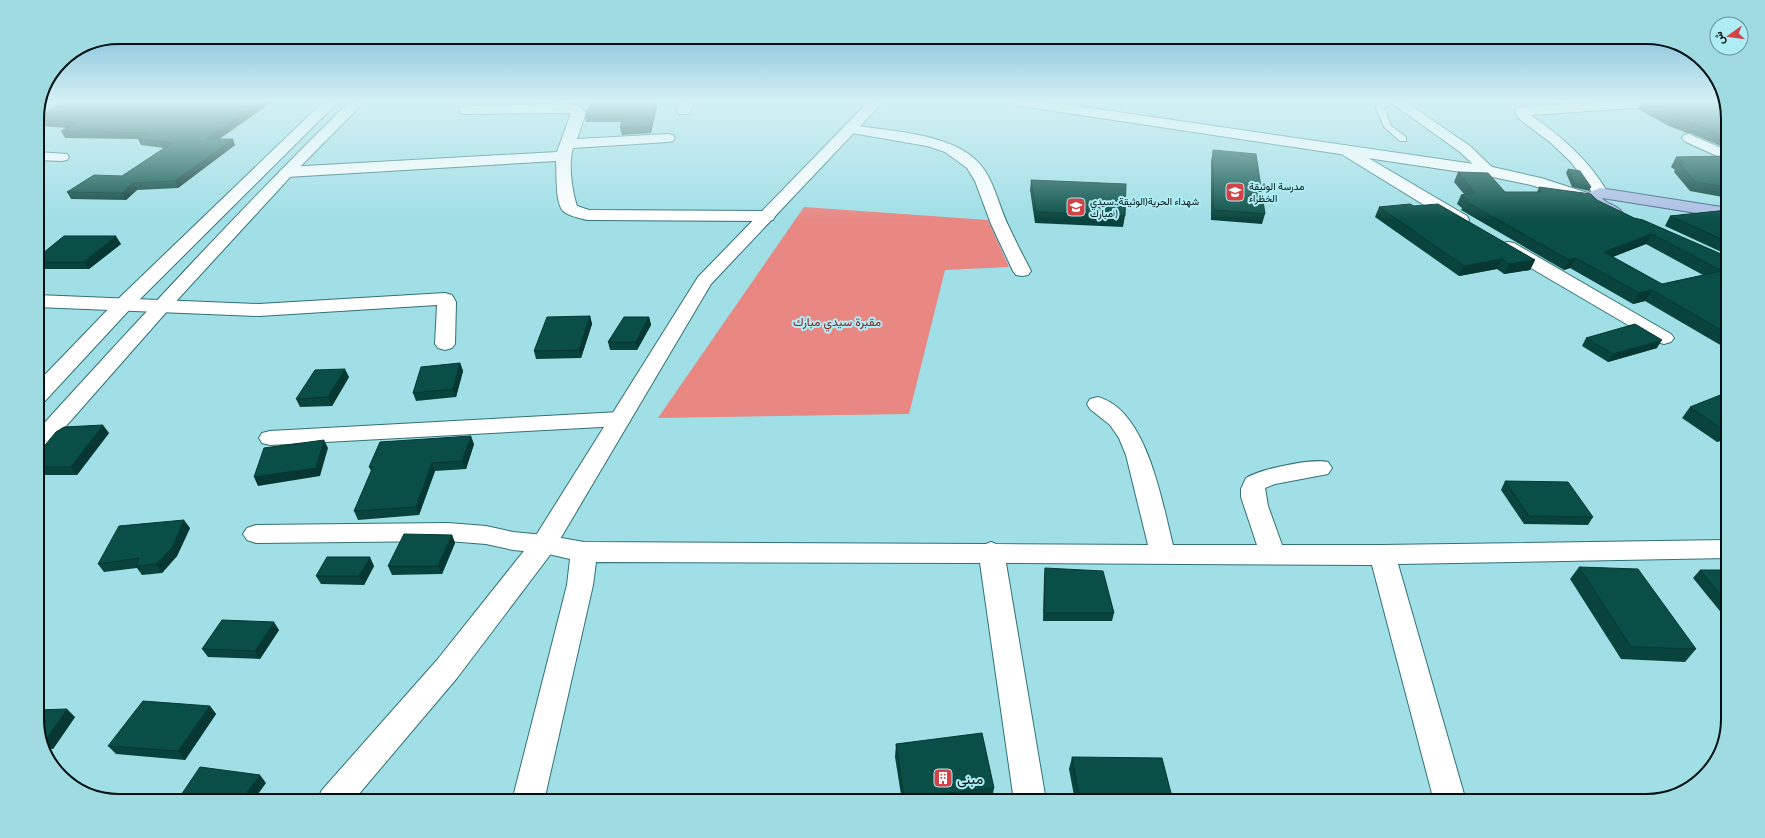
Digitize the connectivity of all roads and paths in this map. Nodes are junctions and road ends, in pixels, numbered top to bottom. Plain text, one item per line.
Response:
1 (291, 141) edge
2 (318, 141) edge
3 (568, 141) edge
4 (641, 141) edge
5 (838, 141) edge
6 (925, 141) edge
7 (1289, 141) edge
8 (1454, 141) edge
9 (1558, 141) edge
10 (1695, 141) edge
11 (1343, 149) junction
12 (565, 150) junction
13 (1721, 154) edge
14 (44, 156) edge
15 (62, 157) dead end
16 (1488, 171) junction
17 (287, 172) junction
18 (1595, 196) junction
19 (1721, 212) edge
20 (767, 216) junction
21 (1626, 217) edge
22 (1476, 228) edge
23 (1496, 240) edge
24 (1022, 271) dead end
25 (44, 301) edge
26 (124, 304) junction
27 (162, 305) junction
28 (1664, 338) dead end
29 (445, 344) dead end
30 (44, 389) edge
31 (1098, 404) dead end
32 (620, 419) junction
33 (44, 437) edge
34 (270, 438) dead end
35 (1320, 468) dead end
36 (256, 534) dead end
37 (544, 544) junction
38 (1721, 549) edge
39 (584, 552) junction
40 (991, 552) junction
41 (1163, 553) junction
42 (1273, 554) junction
43 (1382, 555) junction
44 (339, 794) edge
45 (530, 794) edge
46 (1029, 794) edge
47 (1448, 794) edge

1 - 26 street
2 - 17 street
3 - 12 street
4 - 12 street
5 - 20 street
6 - 24 street
7 - 11 street
8 - 16 street
9 - 18 street
10 - 13 street
11 - 16 street
11 - 22 street
12 - 17 street
12 - 20 street
14 - 15 street
16 - 18 street
17 - 27 street
18 - 19 main road
18 - 21 main road
20 - 32 street
23 - 28 street
25 - 26 street
26 - 27 street
26 - 30 street
27 - 29 street
27 - 33 street
31 - 41 street
32 - 34 street
32 - 37 street
35 - 42 street
36 - 37 street
37 - 39 street
37 - 44 street
38 - 43 street
39 - 40 street
39 - 45 street
40 - 41 street
40 - 46 street
41 - 42 street
42 - 43 street
43 - 47 street

